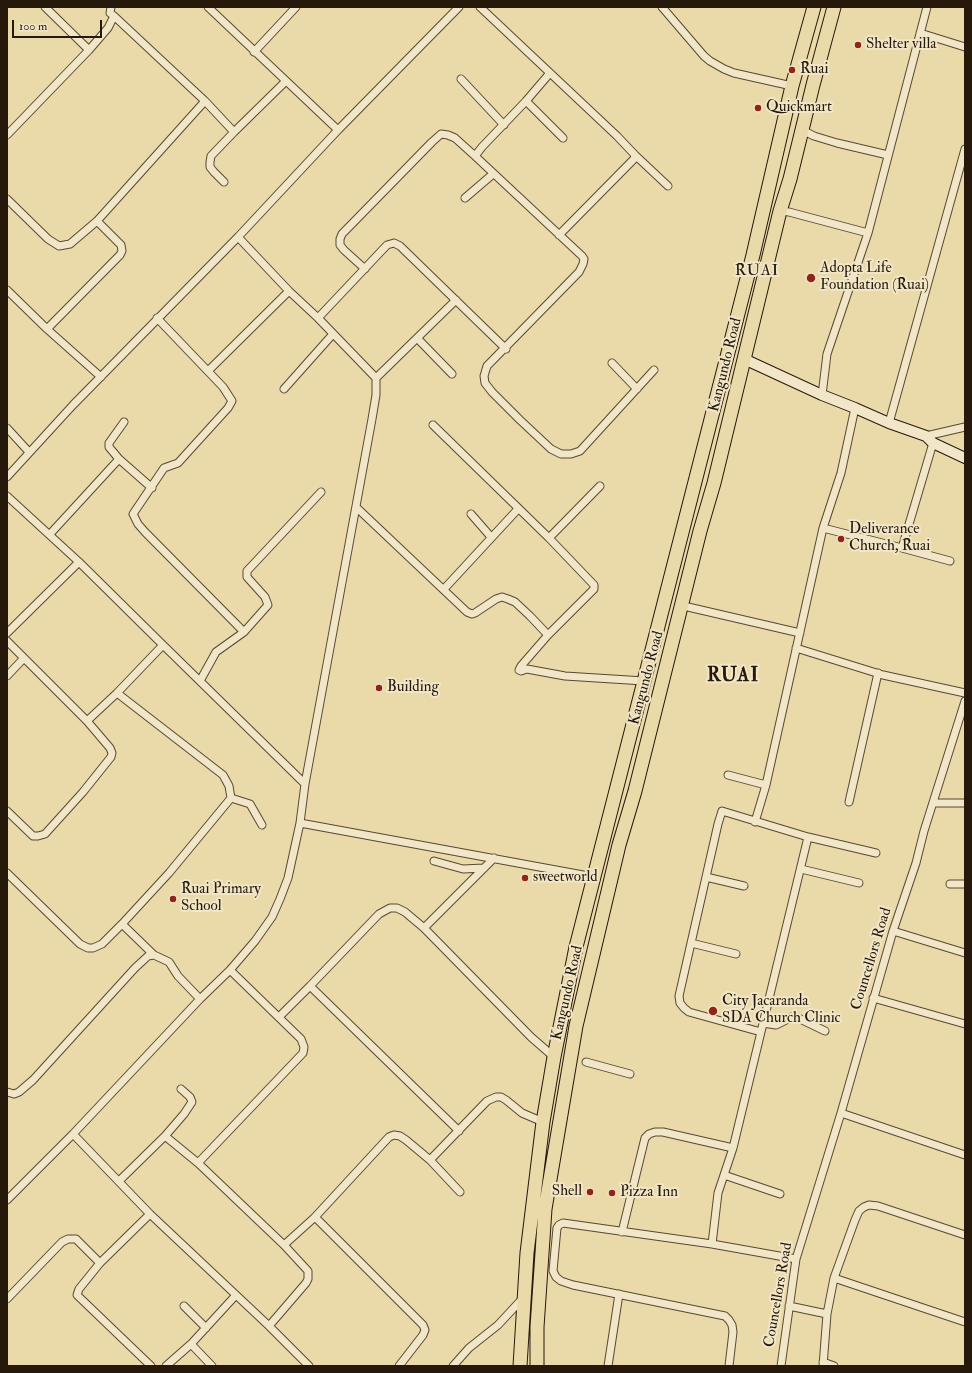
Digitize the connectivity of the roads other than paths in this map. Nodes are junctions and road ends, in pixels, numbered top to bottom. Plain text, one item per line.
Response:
1 (45, 7) edge
2 (111, 7) edge
3 (208, 7) edge
4 (296, 7) edge
5 (459, 7) edge
6 (480, 7) edge
7 (662, 7) edge
8 (814, 7) edge
9 (834, 7) edge
10 (927, 7) edge
11 (114, 16) junction
12 (920, 33) junction
13 (965, 46) edge
14 (89, 50) junction
15 (254, 52) junction
16 (550, 73) junction
17 (460, 79) dead end
18 (286, 81) junction
19 (792, 86) junction
20 (206, 101) junction
21 (526, 101) junction
22 (784, 121) junction
23 (504, 125) junction
24 (802, 128) junction
25 (338, 130) junction
26 (234, 132) junction
27 (7, 135) edge
28 (563, 138) dead end
29 (965, 149) edge
30 (635, 155) junction
31 (888, 155) junction
32 (475, 156) junction
33 (964, 160) edge
34 (493, 174) junction
35 (224, 182) dead end
36 (668, 186) dead end
37 (465, 198) dead end
38 (7, 199) edge
39 (780, 211) junction
40 (97, 221) junction
41 (868, 233) junction
42 (559, 235) junction
43 (238, 237) junction
44 (365, 269) junction
45 (289, 291) junction
46 (8, 294) edge
47 (456, 300) junction
48 (157, 318) junction
49 (318, 318) junction
50 (47, 329) junction
51 (333, 334) junction
52 (417, 338) junction
53 (506, 349) junction
54 (744, 359) junction
55 (612, 363) dead end
56 (654, 370) dead end
57 (208, 371) junction
58 (452, 374) dead end
59 (101, 377) junction
60 (376, 378) junction
61 (284, 389) dead end
62 (637, 389) junction
63 (822, 395) junction
64 (856, 408) junction
65 (124, 422) dead end
66 (889, 424) junction
67 (433, 425) dead end
68 (965, 427) edge
69 (7, 428) edge
70 (930, 440) junction
71 (29, 452) junction
72 (965, 458) edge
73 (119, 459) junction
74 (7, 477) edge
75 (600, 486) dead end
76 (152, 488) junction
77 (321, 492) dead end
78 (7, 496) edge
79 (356, 507) junction
80 (518, 509) junction
81 (471, 514) dead end
82 (823, 528) junction
83 (50, 534) junction
84 (492, 537) junction
85 (550, 538) junction
86 (902, 548) junction
87 (950, 561) dead end
88 (79, 562) junction
89 (444, 590) junction
90 (688, 607) dead end
91 (244, 632) junction
92 (7, 633) edge
93 (800, 633) junction
94 (548, 635) junction
95 (7, 641) edge
96 (163, 645) junction
97 (796, 648) junction
98 (24, 658) junction
99 (878, 673) junction
100 (7, 676) edge
101 (200, 681) junction
102 (644, 681) junction
103 (117, 693) junction
104 (965, 694) edge
105 (965, 701) edge
106 (87, 721) junction
107 (728, 775) dead end
108 (305, 784) junction
109 (766, 785) junction
110 (231, 798) junction
111 (849, 802) dead end
112 (933, 803) junction
113 (965, 803) edge
114 (7, 811) edge
115 (755, 822) junction
116 (300, 823) junction
117 (262, 825) dead end
118 (808, 837) junction
119 (876, 853) dead end
120 (494, 858) junction
121 (434, 861) dead end
122 (484, 868) junction
123 (801, 869) junction
124 (7, 873) edge
125 (594, 877) junction
126 (706, 877) junction
127 (859, 883) dead end
128 (950, 884) dead end
129 (965, 884) edge
130 (744, 886) dead end
131 (122, 924) junction
132 (424, 928) junction
133 (893, 931) junction
134 (691, 943) junction
135 (965, 953) edge
136 (736, 954) dead end
137 (154, 955) junction
138 (230, 970) junction
139 (310, 986) junction
140 (873, 998) junction
141 (200, 999) junction
142 (279, 1017) junction
143 (763, 1023) junction
144 (965, 1024) edge
145 (825, 1031) dead end
146 (761, 1032) junction
147 (554, 1056) junction
148 (586, 1062) dead end
149 (630, 1074) dead end
150 (181, 1089) dead end
151 (7, 1092) edge
152 (841, 1113) junction
153 (543, 1122) junction
154 (459, 1131) junction
155 (73, 1134) junction
156 (165, 1136) junction
157 (733, 1148) junction
158 (965, 1155) edge
159 (430, 1160) junction
160 (198, 1163) junction
161 (724, 1176) junction
162 (119, 1181) junction
163 (10, 1192) edge
164 (460, 1192) dead end
165 (780, 1194) dead end
166 (7, 1200) edge
167 (531, 1208) junction
168 (545, 1209) junction
169 (150, 1214) junction
170 (315, 1216) junction
171 (622, 1232) junction
172 (965, 1235) edge
173 (712, 1244) junction
174 (284, 1245) junction
175 (527, 1246) junction
176 (542, 1248) junction
177 (796, 1259) junction
178 (100, 1263) junction
179 (540, 1276) junction
180 (556, 1277) junction
181 (834, 1278) junction
182 (619, 1294) junction
183 (236, 1295) junction
184 (524, 1296) junction
185 (7, 1299) edge
186 (184, 1306) dead end
187 (789, 1306) junction
188 (827, 1314) junction
189 (965, 1322) edge
190 (269, 1326) junction
191 (537, 1327) junction
192 (206, 1328) junction
193 (522, 1330) junction
194 (191, 1344) junction
195 (823, 1364) edge
196 (401, 1365) edge
197 (151, 1366) edge
198 (166, 1366) edge
199 (212, 1366) edge
200 (309, 1366) edge
201 (453, 1366) edge
202 (520, 1366) edge
203 (537, 1366) edge
204 (608, 1366) edge
205 (729, 1366) edge
206 (780, 1366) edge
207 (834, 1366) edge

1 - 14 street
2 - 11 street
3 - 15 street
4 - 15 street
5 - 25 street
6 - 16 street
7 - 19 street
8 - 19 highway, Kangundo Road
9 - 24 highway, Kangundo Road
10 - 12 street
11 - 14 street
11 - 20 street
12 - 13 street
12 - 31 street
14 - 27 street
15 - 18 street
16 - 21 street
16 - 30 street
17 - 23 street
18 - 25 street
18 - 26 street
19 - 22 highway, Kangundo Road
20 - 26 street
20 - 40 street
21 - 23 street
21 - 28 street
22 - 24 highway
22 - 102 highway, Kangundo Road
23 - 32 street
24 - 31 street
24 - 39 highway, Kangundo Road
25 - 43 street
26 - 35 street
29 - 33 street
30 - 36 street
30 - 42 street
31 - 41 street
32 - 34 street
32 - 44 street
33 - 66 street
34 - 37 street
34 - 42 street
38 - 40 street
39 - 41 street
39 - 54 highway, Kangundo Road
40 - 50 street
41 - 63 street
42 - 53 street
43 - 45 street
43 - 48 street
44 - 47 street
44 - 49 street
45 - 49 street
45 - 57 street
46 - 50 street
47 - 52 street
47 - 53 street
48 - 57 street
48 - 59 street
49 - 51 street
50 - 59 street
51 - 60 street
51 - 61 street
52 - 58 street
52 - 60 street
53 - 62 street
54 - 63 street
54 - 168 highway, Kangundo Road
55 - 62 street
56 - 62 street
57 - 76 street
59 - 71 street
60 - 79 street
63 - 64 street
64 - 66 street
64 - 82 street
65 - 73 street
66 - 70 street
67 - 80 street
68 - 70 street
69 - 71 street
70 - 72 street
70 - 86 street
71 - 74 street
73 - 76 street
73 - 83 street
75 - 85 street
76 - 91 street
77 - 91 street
78 - 83 street
79 - 89 street
79 - 108 street
80 - 84 street
80 - 85 street
81 - 84 street
82 - 86 street
82 - 93 street
83 - 88 street
84 - 89 street
85 - 94 street
86 - 87 street
88 - 92 street
88 - 96 street
89 - 94 street
90 - 93 street
91 - 101 street
93 - 97 street
94 - 102 street
95 - 98 street
96 - 101 street
96 - 103 street
97 - 99 street
97 - 109 street
98 - 100 street
98 - 106 street
99 - 104 street
99 - 111 street
101 - 108 street
102 - 125 highway, Kangundo Road
103 - 106 street
103 - 110 street
105 - 112 street, Councellors Road
106 - 114 street
107 - 109 street
108 - 116 street
109 - 115 street
110 - 117 street
110 - 131 street
112 - 113 street
112 - 133 street, Councellors Road
115 - 118 street
115 - 126 street
116 - 120 street
116 - 138 street
118 - 119 street
118 - 123 street
120 - 122 street
120 - 125 street
121 - 122 street
122 - 132 street
123 - 127 street
123 - 143 street
124 - 131 street
125 - 147 highway, Kangundo Road
126 - 130 street
126 - 134 street
128 - 129 street
131 - 137 street
132 - 139 street
132 - 147 street
133 - 135 street
133 - 140 street, Councellors Road
134 - 136 street
134 - 146 street
137 - 141 street
137 - 151 street
138 - 141 street
138 - 142 street
139 - 142 street
139 - 154 street
140 - 144 street
140 - 152 street, Councellors Road
141 - 155 street
142 - 160 street
143 - 145 street
143 - 146 street
146 - 157 street
147 - 153 highway, Kangundo Road
148 - 149 street
150 - 156 street
152 - 158 street
152 - 177 street, Councellors Road
153 - 154 street
153 - 167 highway, Kangundo Road
154 - 159 street
155 - 162 street
155 - 163 street
156 - 160 street
156 - 162 street
157 - 161 street
157 - 171 street
159 - 164 street
159 - 170 street
160 - 174 street
161 - 165 street
161 - 173 street
162 - 169 street
163 - 166 street
167 - 168 highway
167 - 175 highway, Kangundo Road
168 - 176 highway, Kangundo Road
169 - 178 street
169 - 183 street
170 - 174 street
170 - 196 street
171 - 173 street
171 - 180 street
172 - 181 street
173 - 177 street
174 - 190 street
175 - 176 highway
175 - 184 highway, Kangundo Road
176 - 179 highway, Kangundo Road
177 - 187 street, Councellors Road
178 - 185 street
178 - 197 street
179 - 180 street
179 - 191 highway, Kangundo Road
180 - 182 street
181 - 188 street
181 - 189 street
182 - 204 street
182 - 205 street
183 - 190 street
183 - 192 street
184 - 193 highway, Kangundo Road
184 - 201 street
186 - 192 street
187 - 188 street
187 - 206 street, Councellors Road
188 - 195 street
190 - 200 street
191 - 193 highway
191 - 203 highway, Kangundo Road
192 - 194 street
193 - 202 highway, Kangundo Road
194 - 198 street
194 - 199 street
195 - 207 street

